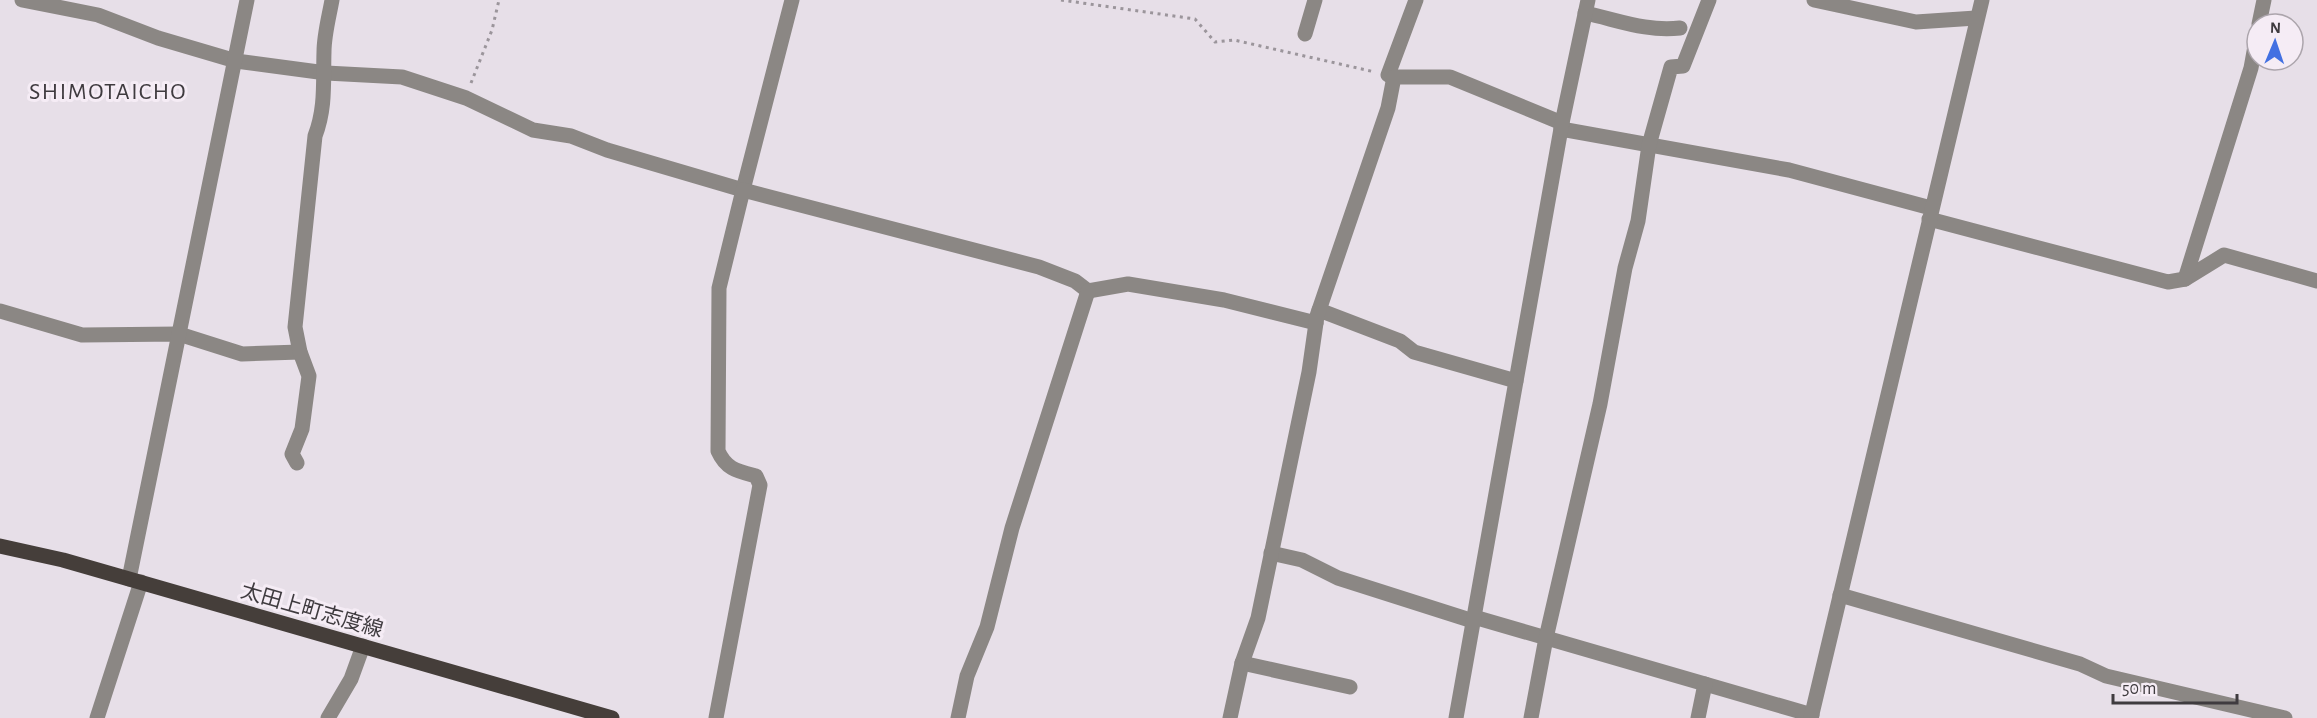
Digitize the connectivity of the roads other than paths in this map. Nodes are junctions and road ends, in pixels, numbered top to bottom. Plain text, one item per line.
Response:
1 (22, 0) edge
2 (247, 0) edge
3 (332, 0) edge
4 (792, 0) edge
5 (1315, 0) edge
6 (1416, 0) edge
7 (1709, 0) edge
8 (1814, 0) edge
9 (1982, 0) edge
10 (1586, 7) edge
11 (1976, 18) junction
12 (1680, 28) dead end
13 (1305, 34) dead end
14 (236, 60) junction
15 (2250, 72) edge
16 (326, 73) junction
17 (1388, 75) road end
18 (1562, 126) junction
19 (1650, 145) junction
20 (743, 190) junction
21 (1930, 214) junction
22 (2185, 279) junction
23 (2317, 281) edge
24 (1088, 291) junction
25 (0, 311) edge
26 (1317, 316) junction
27 (179, 334) junction
28 (300, 352) junction
29 (1516, 381) junction
30 (297, 463) dead end
31 (0, 546) edge
32 (1271, 553) junction
33 (135, 580) junction
34 (1840, 596) junction
35 (1474, 619) junction
36 (1546, 638) junction
37 (363, 646) junction
38 (1242, 663) junction
39 (1705, 684) junction
40 (1350, 687) dead end
41 (1812, 716) edge
42 (97, 718) edge
43 (328, 718) edge
44 (612, 718) edge
45 (716, 718) edge
46 (958, 718) edge
47 (1230, 718) edge
48 (1456, 718) edge
49 (1531, 718) edge
50 (1698, 718) edge
51 (2285, 718) edge

1 - 14 street
2 - 14 street
3 - 16 street
4 - 20 street
5 - 13 street
6 - 17 street
7 - 19 street
8 - 11 street
9 - 11 street
10 - 12 street
10 - 18 street
11 - 21 street
14 - 16 street
14 - 27 street
15 - 22 street
16 - 20 street
16 - 28 street
18 - 19 street
18 - 26 street
18 - 29 street
19 - 21 street
19 - 36 street
20 - 24 street
20 - 45 street
21 - 22 street
21 - 34 street
22 - 23 street
24 - 26 street
24 - 46 street
25 - 27 street
26 - 29 street
26 - 32 street
27 - 28 street
27 - 33 street
28 - 30 street
29 - 35 street
31 - 33 main road, 太田上町志度線
32 - 35 street
32 - 38 street
33 - 37 main road, 太田上町志度線
33 - 42 street
34 - 41 street
34 - 51 street
35 - 36 street
35 - 48 street
36 - 39 street
36 - 49 street
37 - 43 street
37 - 44 main road, 太田上町志度線
38 - 40 street
38 - 47 street
39 - 41 street
39 - 50 street

